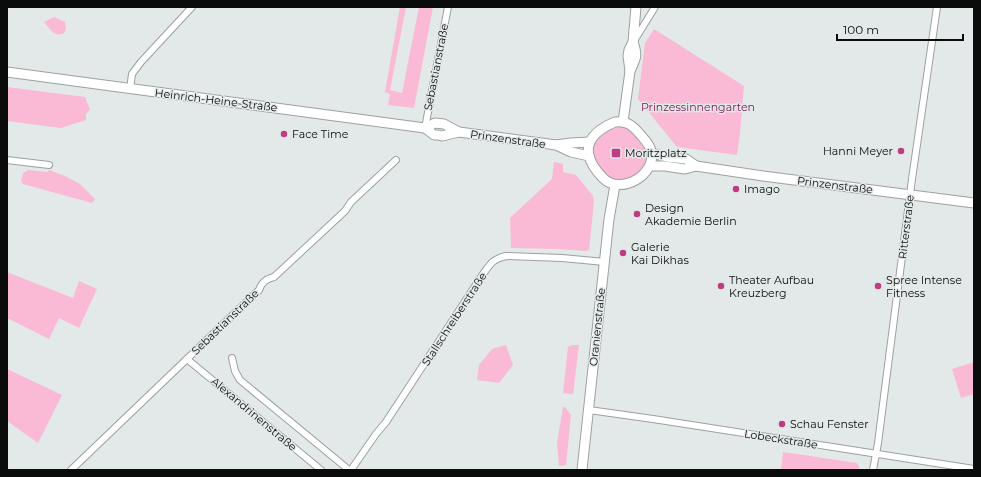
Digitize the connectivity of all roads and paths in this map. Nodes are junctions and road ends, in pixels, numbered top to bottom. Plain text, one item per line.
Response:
1 (192, 7) edge
2 (448, 7) edge
3 (636, 7) edge
4 (655, 7) edge
5 (937, 7) edge
6 (633, 42) junction
7 (7, 72) edge
8 (130, 88) junction
9 (623, 122) junction
10 (424, 128) junction
11 (590, 142) junction
12 (556, 145) junction
13 (651, 153) junction
14 (589, 156) junction
15 (7, 160) edge
16 (396, 160) dead end
17 (50, 165) dead end
18 (650, 166) junction
19 (696, 166) junction
20 (614, 185) junction
21 (910, 194) junction
22 (974, 203) edge
23 (605, 262) junction
24 (232, 358) dead end
25 (187, 359) junction
26 (589, 410) junction
27 (876, 453) junction
28 (974, 469) edge
29 (71, 470) edge
30 (321, 470) edge
31 (350, 470) edge
32 (582, 470) edge
33 (873, 470) edge

1 - 8 street
2 - 10 street, Sebastianstraße
3 - 6 main road
4 - 6 street
5 - 21 street, Ritterstraße
6 - 9 main road
7 - 8 main road, Heinrich-Heine-Straße
8 - 10 main road, Heinrich-Heine-Straße
9 - 11 main road
9 - 13 main road
10 - 12 main road, Prinzenstraße
11 - 12 main road, Prinzenstraße
11 - 14 main road
12 - 14 main road, Prinzenstraße
13 - 18 main road
13 - 19 main road, Prinzenstraße
14 - 20 main road
15 - 17 street
16 - 25 street, Sebastianstraße
18 - 19 main road, Prinzenstraße
18 - 20 main road
19 - 21 main road, Prinzenstraße
20 - 23 main road, Oranienstraße
21 - 22 main road, Prinzenstraße
21 - 27 street, Ritterstraße
23 - 26 main road, Oranienstraße
23 - 31 street, Stallschreiberstraße
24 - 31 street, Alexandrinenstraße
25 - 29 street, Sebastianstraße
25 - 30 street, Alexandrinenstraße
26 - 27 street, Lobeckstraße
26 - 32 main road, Oranienstraße
27 - 28 street, Lobeckstraße
27 - 33 street, Ritterstraße

